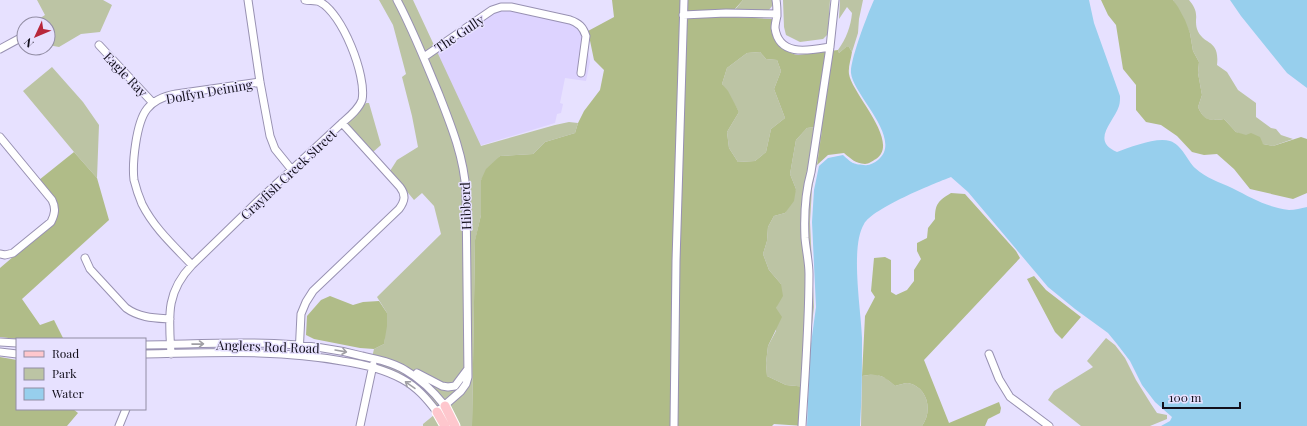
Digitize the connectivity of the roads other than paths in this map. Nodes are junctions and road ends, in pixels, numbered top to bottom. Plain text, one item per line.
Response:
1 (248, 0) edge
2 (305, 0) edge
3 (396, 0) edge
4 (684, 0) edge
5 (776, 0) edge
6 (834, 0) edge
7 (777, 14) junction
8 (683, 15) junction
9 (16, 40) edge
10 (99, 45) dead end
11 (830, 47) junction
12 (0, 49) edge
13 (424, 57) junction
14 (581, 73) dead end
15 (260, 82) junction
16 (153, 103) junction
17 (342, 123) junction
18 (0, 137) edge
19 (292, 170) junction
20 (0, 254) edge
21 (85, 258) dead end
22 (192, 265) junction
23 (170, 319) junction
24 (0, 342) edge
25 (16, 344) edge
26 (171, 344) junction
27 (146, 345) edge
28 (300, 345) junction
29 (0, 352) edge
30 (16, 354) edge
31 (146, 354) edge
32 (171, 354) junction
33 (299, 354) junction
34 (989, 354) dead end
35 (375, 359) junction
36 (372, 367) junction
37 (404, 369) junction
38 (467, 370) junction
39 (445, 406) junction
40 (126, 410) edge
41 (437, 412) junction
42 (120, 426) edge
43 (360, 426) edge
44 (445, 426) edge
45 (456, 426) edge
46 (674, 426) edge
47 (802, 426) edge
48 (1049, 426) edge

1 - 15 street
2 - 17 street
3 - 13 street, Hibberd
4 - 8 street
5 - 7 street
6 - 11 street
7 - 8 street
7 - 11 street
8 - 46 street
9 - 12 street
10 - 16 street, Eagle Ray
11 - 47 street
13 - 14 street, The Gully
13 - 38 street, Hibberd
15 - 16 street, Dolfyn Deining
15 - 19 street
16 - 22 street, Dolfyn Deining
17 - 19 street, Crayfish Creek Street
17 - 28 street, Crayfish Creek Street
18 - 20 street
19 - 22 street, Crayfish Creek Street
21 - 23 street
22 - 23 street, Crayfish Creek Street
23 - 26 street, Crayfish Creek Street
24 - 25 street
26 - 27 street, Anglers Rod Road
26 -> 28 street, Anglers Rod Road
26 - 32 street, Crayfish Creek Street
28 - 33 street, Crayfish Creek Street
28 -> 35 street, Anglers Rod Road
29 - 30 street
31 - 32 street, Anglers Rod Road
32 - 33 street, Anglers Rod Road
33 - 36 street, Anglers Rod Road
34 - 48 street
35 - 36 street
35 - 37 street, Anglers Rod Road
41 -> 36 street, Anglers Rod Road
36 - 43 street
37 - 38 street
37 - 39 street, Anglers Rod Road
38 - 39 street, Hibberd
39 - 41 street, Hibberd
39 - 45 main road
40 - 42 street
41 - 44 main road

